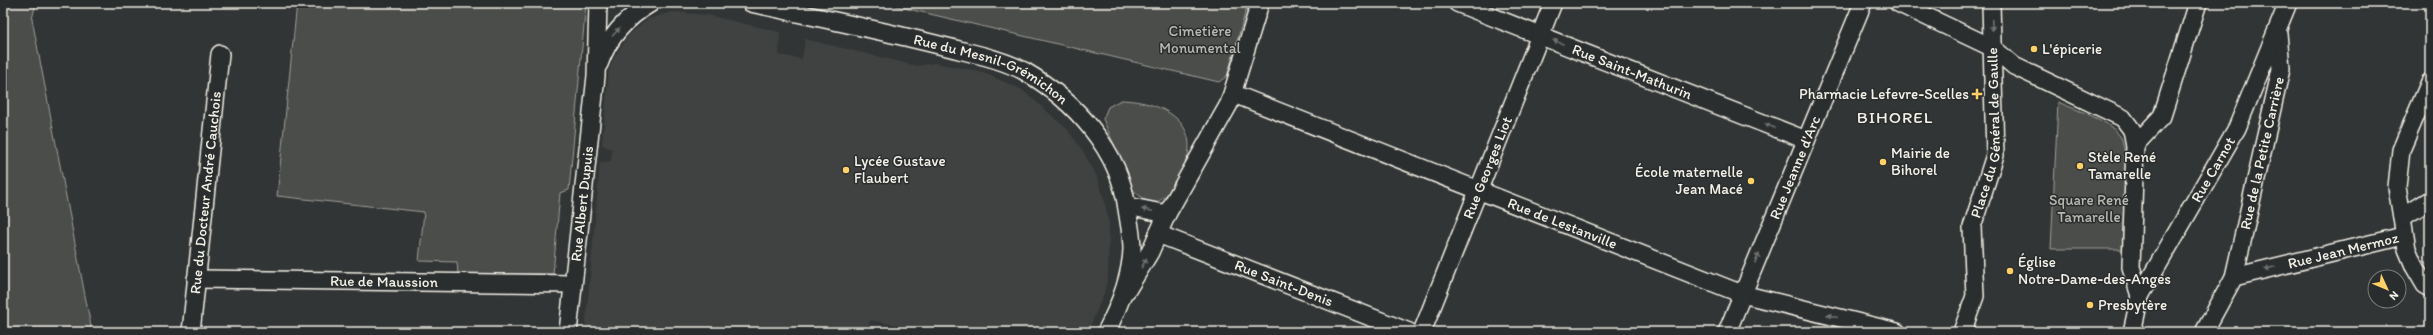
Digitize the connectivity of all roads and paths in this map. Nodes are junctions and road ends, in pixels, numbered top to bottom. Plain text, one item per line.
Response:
1 (598, 3) edge
2 (651, 3) edge
3 (751, 3) edge
4 (1260, 3) edge
5 (1457, 3) edge
6 (1553, 3) edge
7 (1863, 3) edge
8 (1898, 3) edge
9 (1990, 3) edge
10 (2198, 3) edge
11 (2288, 3) edge
12 (634, 10) edge
13 (2278, 28) junction
14 (1540, 35) junction
15 (1993, 48) junction
16 (220, 54) dead end
17 (596, 76) junction
18 (2430, 82) edge
19 (1232, 97) junction
20 (1806, 140) junction
21 (2136, 145) junction
22 (1479, 189) junction
23 (2430, 200) edge
24 (1127, 206) junction
25 (1167, 214) junction
26 (2403, 217) junction
27 (2403, 236) junction
28 (1157, 237) junction
29 (1131, 245) junction
30 (2234, 277) junction
31 (196, 279) junction
32 (572, 284) junction
33 (2430, 288) edge
34 (1742, 294) junction
35 (1123, 296) junction
36 (2140, 296) junction
37 (191, 332) edge
38 (568, 332) edge
39 (1106, 332) edge
40 (1410, 332) edge
41 (1422, 332) edge
42 (1727, 332) edge
43 (1897, 332) edge
44 (1962, 332) edge
45 (2132, 332) edge
46 (2204, 332) edge

1 - 17 street, Rue Albert Dupuis
2 - 12 street, Rue Albert Dupuis
3 - 24 street, Rue du Mesnil-Grémichon
4 - 19 street
5 - 14 street, Rue Saint-Mathurin
6 - 14 street, Rue Georges Liot
7 - 20 street, Rue Jeanne d'Arc
8 - 15 street
9 -> 15 street
10 - 21 street
11 - 13 street, Rue Carnot
17 -> 12 street, Rue Albert Dupuis
13 - 30 street, Rue de la Petite Carrière
13 - 36 street, Rue Carnot
20 -> 14 street, Rue Saint-Mathurin
14 - 22 street, Rue Georges Liot
15 - 21 street, Place du Général de Gaulle
15 - 44 street, Place du Général de Gaulle
16 - 31 street, Rue du Docteur André Cauchois
17 - 32 street, Rue Albert Dupuis
18 - 26 street, Rue Jean Mermoz
19 - 22 street, Rue de Lestanville
19 - 25 street
34 -> 20 street, Rue Jeanne d'Arc
21 - 36 street
22 - 34 street, Rue de Lestanville
22 - 41 street, Rue Georges Liot
23 - 26 street
25 -> 24 street
24 - 29 street, Rue du Mesnil-Grémichon
25 - 28 street
26 - 27 street, Rue Jean Mermoz
27 -> 30 street, Rue Jean Mermoz
27 - 33 street
28 - 29 street
35 -> 28 street
28 - 40 street, Rue Saint-Denis
29 - 35 street, Rue du Mesnil-Grémichon
30 - 46 street
31 - 32 street, Rue de Maussion
31 - 37 street, Rue du Docteur André Cauchois
32 - 38 street, Rue Albert Dupuis
34 - 42 street, Rue Jeanne d'Arc
43 -> 34 street, Rue de Lestanville
35 - 39 street
36 - 45 street, Rue Carnot

